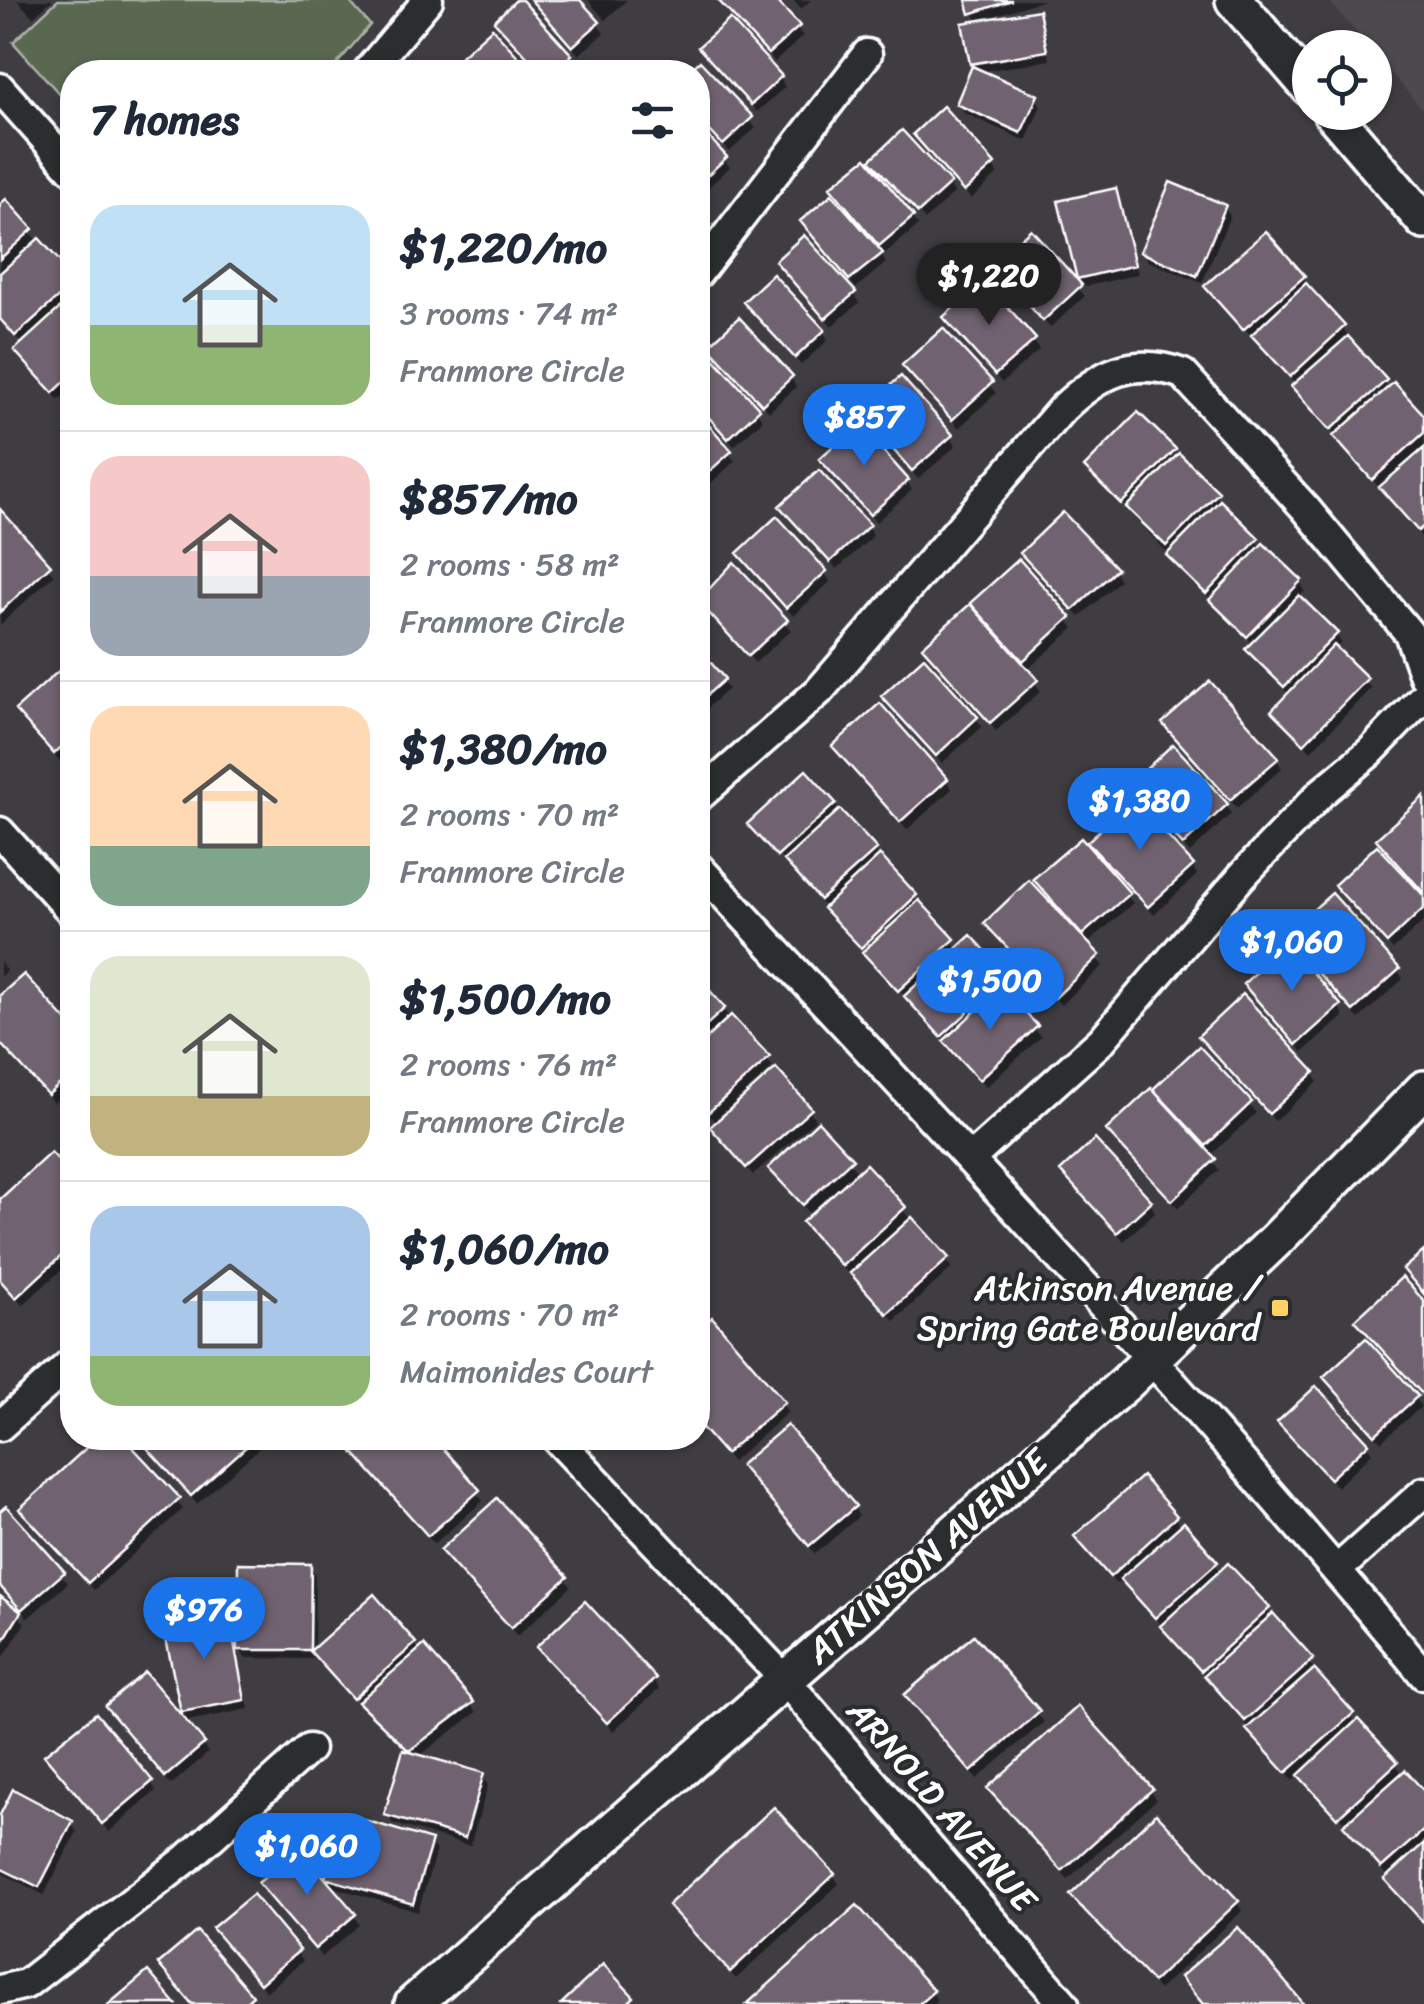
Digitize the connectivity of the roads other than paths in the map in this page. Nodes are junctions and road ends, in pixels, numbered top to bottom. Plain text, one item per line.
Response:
1 (1234, 0) edge
2 (413, 6) edge
3 (867, 54) dead end
4 (375, 60) edge
5 (1292, 67) edge
6 (0, 88) edge
7 (1346, 130) edge
8 (60, 156) edge
9 (1424, 221) edge
10 (710, 258) edge
11 (1424, 676) edge
12 (1424, 696) edge
13 (710, 787) edge
14 (0, 832) edge
15 (710, 880) edge
16 (60, 899) edge
17 (1424, 1088) edge
18 (970, 1159) junction
19 (1150, 1360) junction
20 (60, 1373) edge
21 (0, 1426) edge
22 (567, 1450) edge
23 (1424, 1492) edge
24 (1338, 1570) junction
25 (1424, 1675) edge
26 (784, 1680) junction
27 (309, 1749) dead end
28 (0, 1990) edge
29 (414, 2004) edge
30 (1064, 2004) edge

1 - 5 street
2 - 4 street
3 - 10 street
6 - 8 street
7 - 9 street
11 - 13 street
12 - 18 street
14 - 16 street
15 - 18 street
17 - 19 street, ATKINSON AVENUE
18 - 19 street
19 - 24 street
19 - 26 street, ATKINSON AVENUE
20 - 21 street
22 - 26 street, ARNOLD AVENUE
23 - 24 street
24 - 25 street
26 - 29 street, ATKINSON AVENUE
26 - 30 street, ARNOLD AVENUE
27 - 28 street

